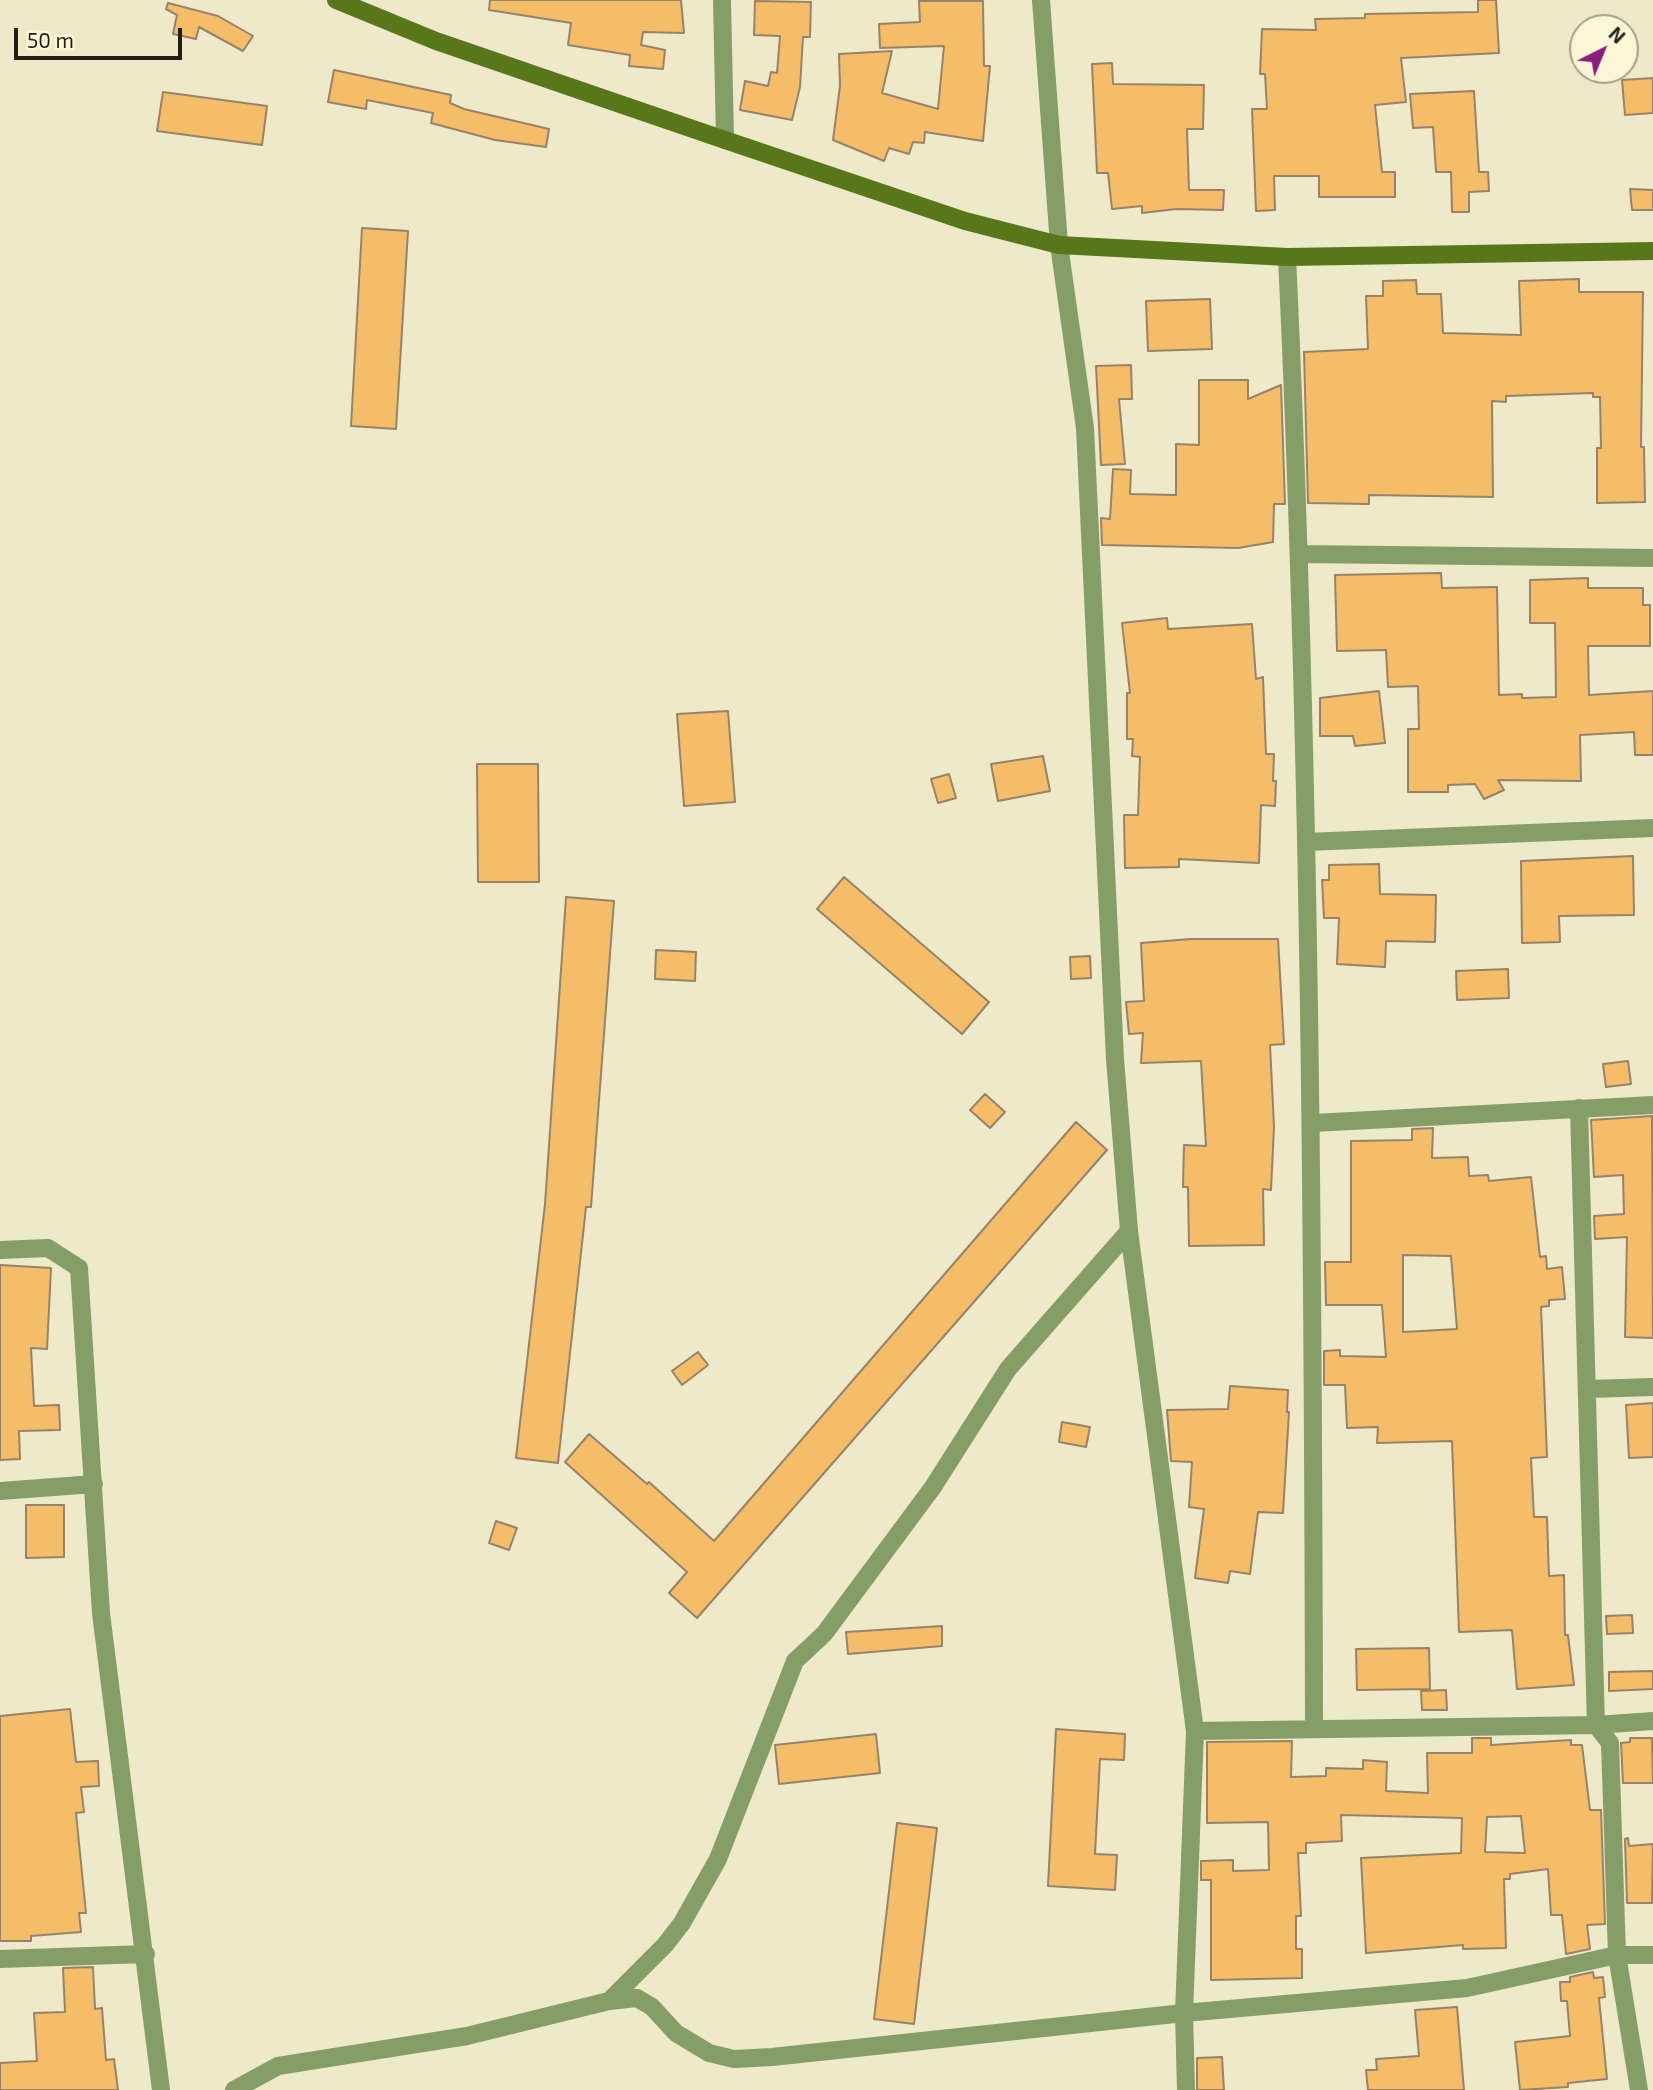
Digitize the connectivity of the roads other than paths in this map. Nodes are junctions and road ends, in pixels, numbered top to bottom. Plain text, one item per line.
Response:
1 (336, 0) edge
2 (722, 0) edge
3 (1041, 0) edge
4 (725, 140) junction
5 (1059, 245) junction
6 (1653, 251) edge
7 (1287, 257) junction
8 (1301, 554) junction
9 (1653, 558) edge
10 (1653, 828) edge
11 (1306, 842) junction
12 (1653, 1105) edge
13 (1579, 1108) junction
14 (1313, 1123) junction
15 (1129, 1231) junction
16 (0, 1250) edge
17 (1653, 1387) edge
18 (1589, 1389) junction
19 (94, 1484) junction
20 (0, 1491) edge
21 (1653, 1721) edge
22 (1597, 1725) junction
23 (1314, 1729) junction
24 (1195, 1731) junction
25 (146, 1954) junction
26 (1617, 1955) junction
27 (1653, 1955) edge
28 (0, 1959) edge
29 (609, 2001) junction
30 (1184, 2013) junction
31 (162, 2090) edge
32 (234, 2090) edge
33 (1186, 2090) edge
34 (1639, 2090) edge

1 - 4 main road
2 - 4 street
3 - 5 street
4 - 5 main road
5 - 7 main road
5 - 15 street
6 - 7 main road
7 - 8 street
8 - 9 street
8 - 11 street
10 - 11 street
11 - 14 street
12 - 13 street
13 - 14 street
13 - 18 street
14 - 23 street
15 - 24 street
15 - 29 street
16 - 19 street
17 - 18 street
18 - 22 street
19 - 20 street
19 - 25 street
21 - 22 street
22 - 23 street
22 - 26 street
23 - 24 street
24 - 30 street
25 - 28 street
25 - 31 street
26 - 27 street
26 - 30 street
26 - 34 street
29 - 30 street
29 - 32 street
30 - 33 street

